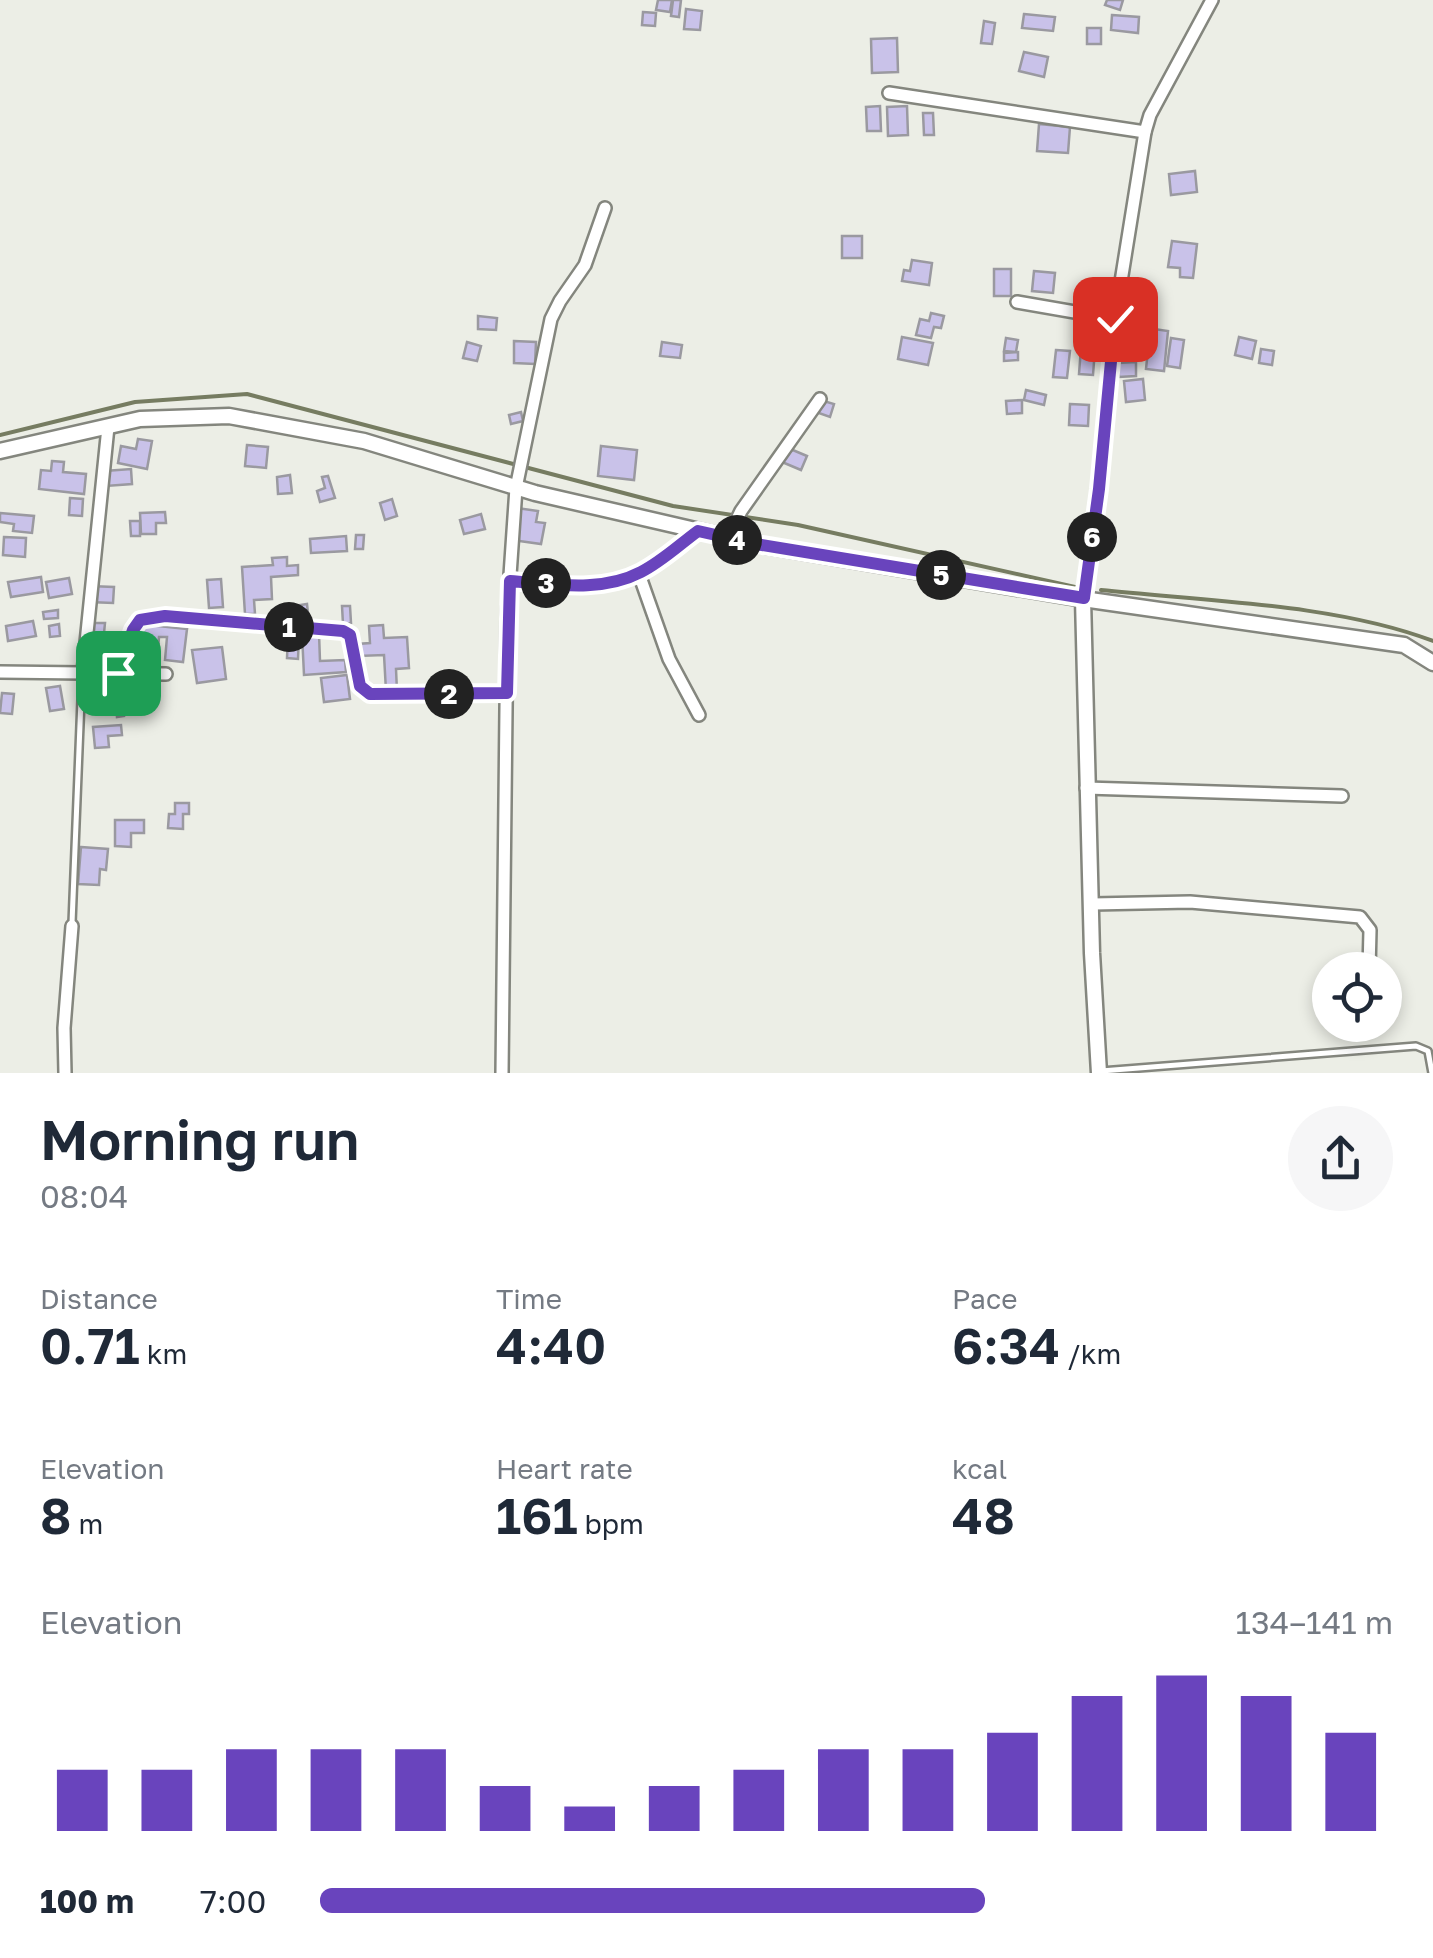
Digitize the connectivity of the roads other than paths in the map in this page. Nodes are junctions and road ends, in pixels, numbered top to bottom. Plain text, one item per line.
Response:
1 (1212, 0) edge
2 (890, 93) dead end
3 (1145, 132) junction
4 (605, 208) dead end
5 (1017, 302) dead end
6 (1115, 319) junction
7 (820, 399) dead end
8 (108, 427) junction
9 (0, 451) edge
10 (518, 483) junction
11 (698, 531) junction
12 (729, 535) junction
13 (639, 574) junction
14 (510, 581) junction
15 (1084, 598) junction
16 (1433, 664) edge
17 (0, 672) edge
18 (82, 672) junction
19 (118, 673) junction
20 (166, 674) dead end
21 (507, 693) junction
22 (699, 715) dead end
23 (1086, 788) junction
24 (1342, 796) dead end
25 (1093, 904) junction
26 (72, 926) joint
27 (1369, 952) edge
28 (1099, 1072) edge
29 (65, 1073) edge
30 (502, 1073) edge
31 (1432, 1073) edge

1 - 3 street
2 - 3 street
3 - 6 street
4 - 10 street
5 - 6 street
6 - 15 street
7 - 12 street
8 - 9 street
8 - 10 street
8 - 18 street
10 - 11 street
10 - 14 street
11 - 12 street
11 - 13 street
12 - 15 street
13 - 14 street
13 - 22 street
14 - 21 street
15 - 16 street
15 - 23 street
17 - 18 street
18 - 19 street
18 - 26 lane
19 - 20 street
19 - 21 street
21 - 30 street
23 - 24 street
23 - 25 street
25 - 27 street
25 - 28 street
26 - 29 street
28 - 31 lane

